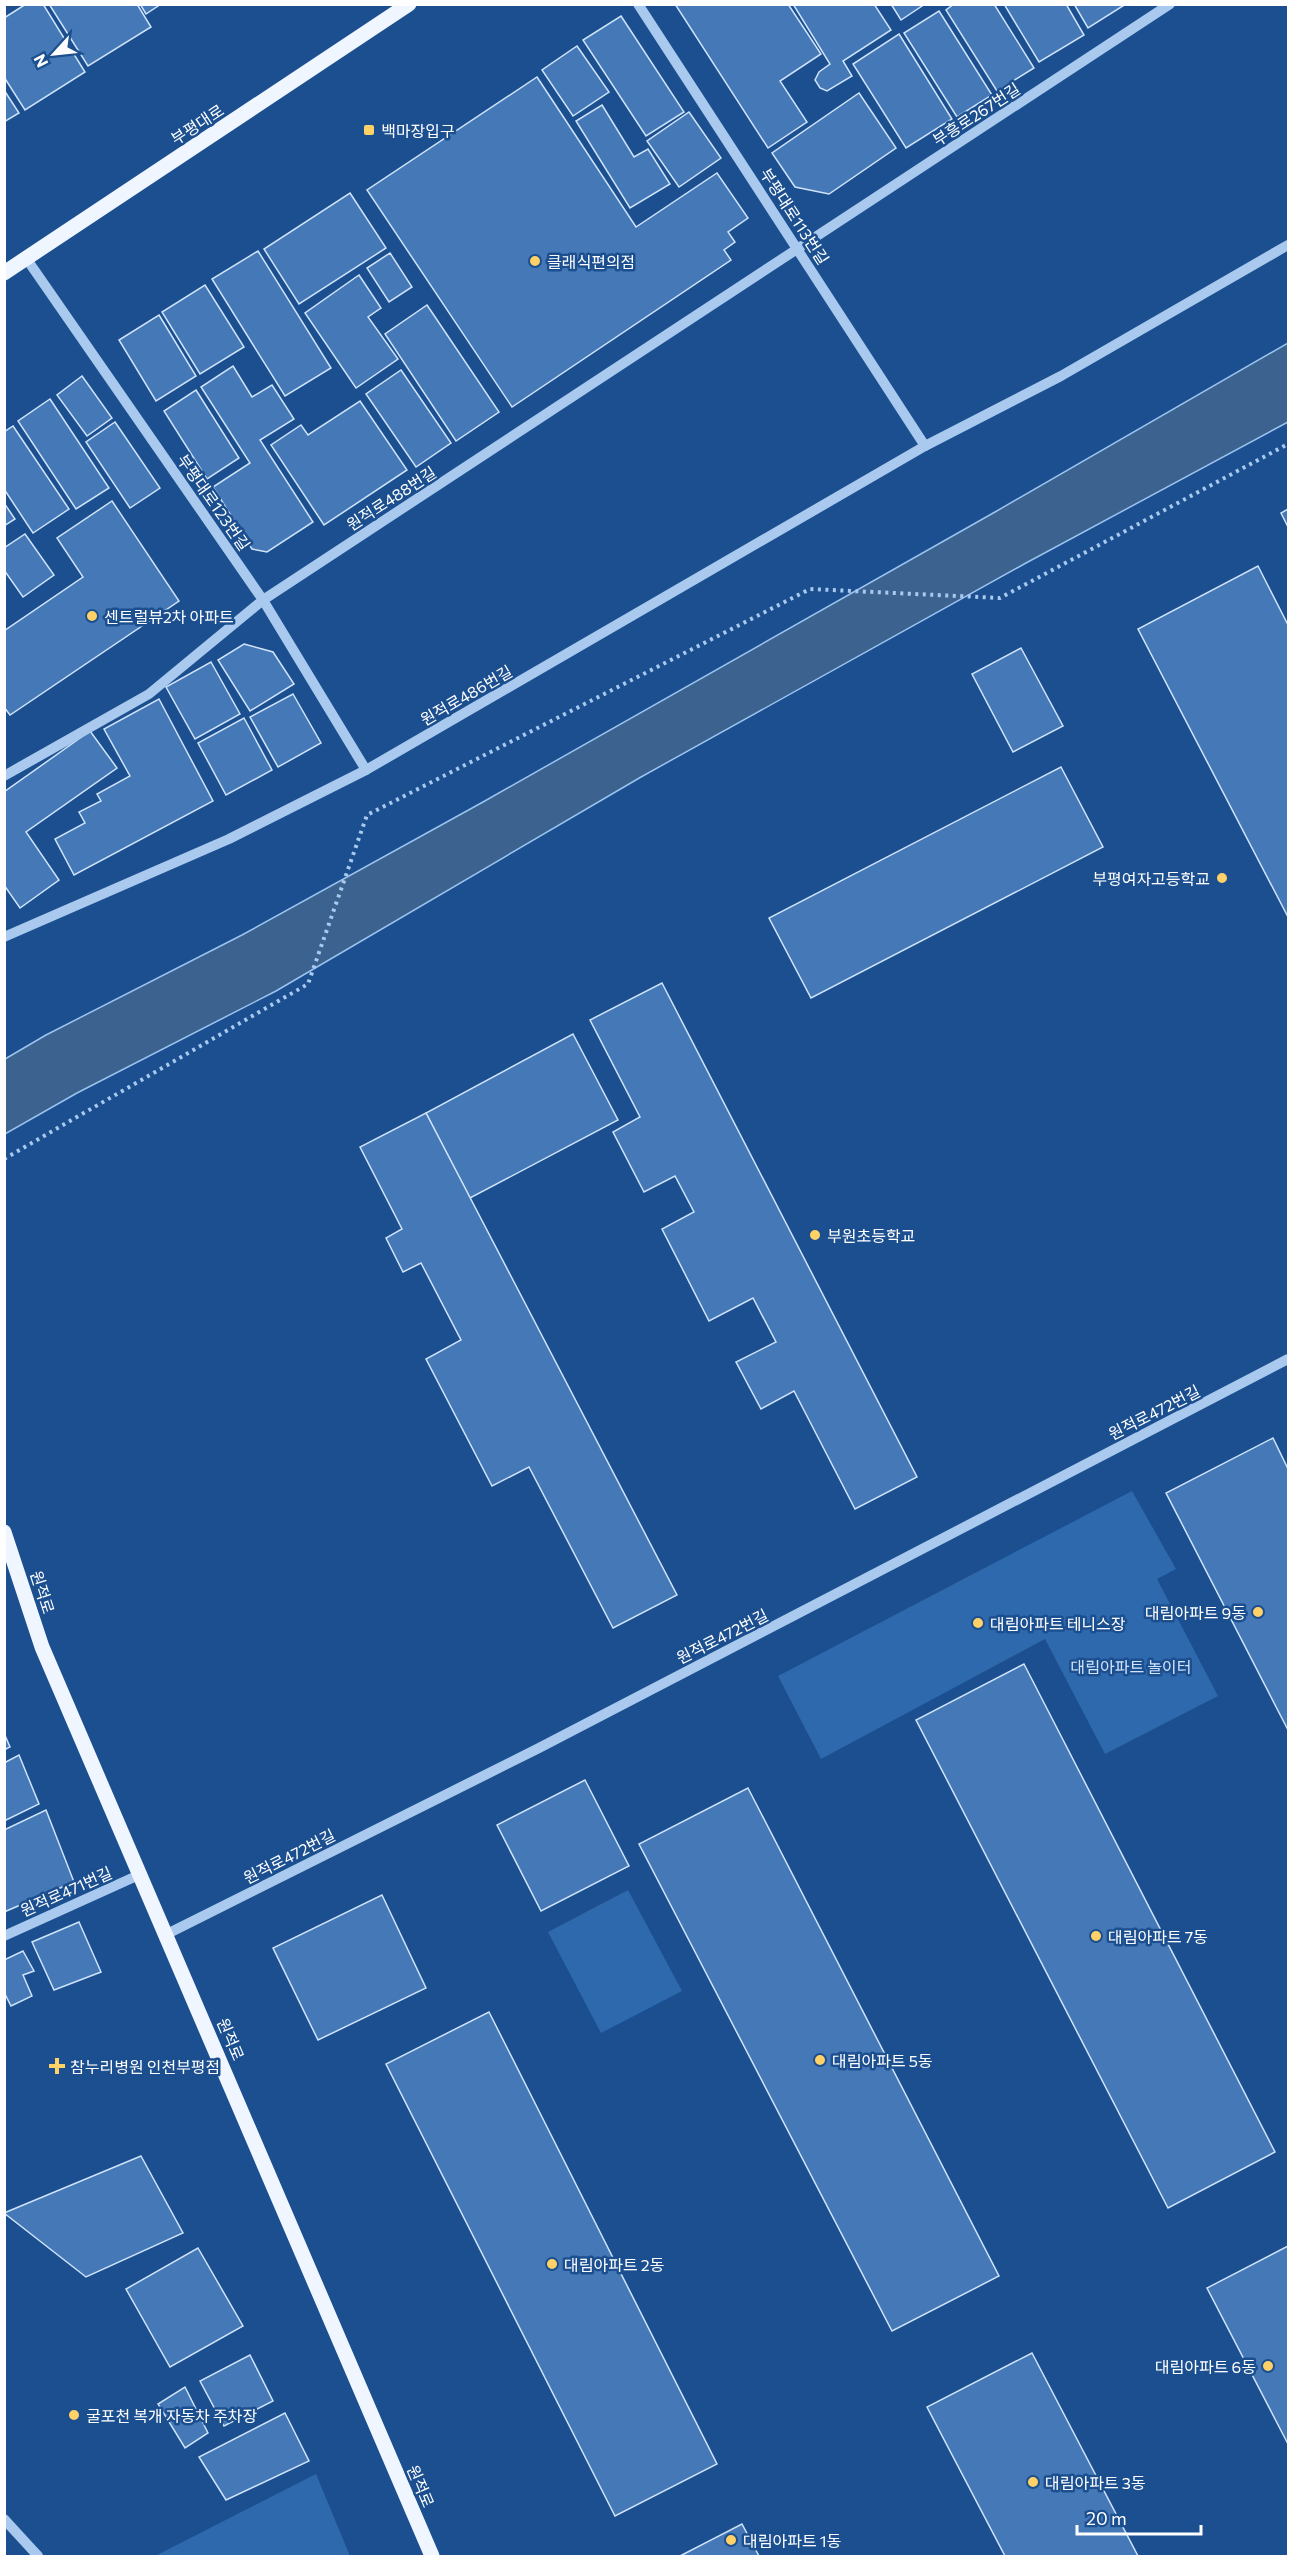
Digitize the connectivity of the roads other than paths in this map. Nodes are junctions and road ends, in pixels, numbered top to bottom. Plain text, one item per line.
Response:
1 (409, 4) edge
2 (638, 4) edge
3 (1170, 4) edge
4 (1288, 245) edge
5 (798, 248) junction
6 (26, 258) junction
7 (4, 273) edge
8 (926, 446) junction
9 (263, 600) junction
10 (366, 770) junction
11 (4, 776) edge
12 (4, 937) edge
13 (1288, 1359) edge
14 (4, 1532) edge
15 (141, 1874) junction
16 (167, 1934) junction
17 (4, 1936) edge
18 (4, 2519) edge
19 (38, 2556) edge
20 (432, 2556) edge

1 - 6 main road, 부평대로
2 - 5 street, 부평대로113번길
3 - 5 street, 부흥로267번길
4 - 8 street, 원적로486번길
5 - 8 street, 부평대로113번길
5 - 9 street, 원적로488번길
6 - 7 main road, 부평대로
6 - 9 street, 부평대로123번길
8 - 10 street, 원적로486번길
9 - 10 street, 부평대로123번길
9 - 11 street, 원적로488번길
10 - 12 street, 원적로486번길
13 - 16 street, 원적로472번길
14 - 15 main road, 원적로
15 - 16 main road, 원적로
15 - 17 street, 원적로471번길
16 - 20 main road, 원적로
18 - 19 street

